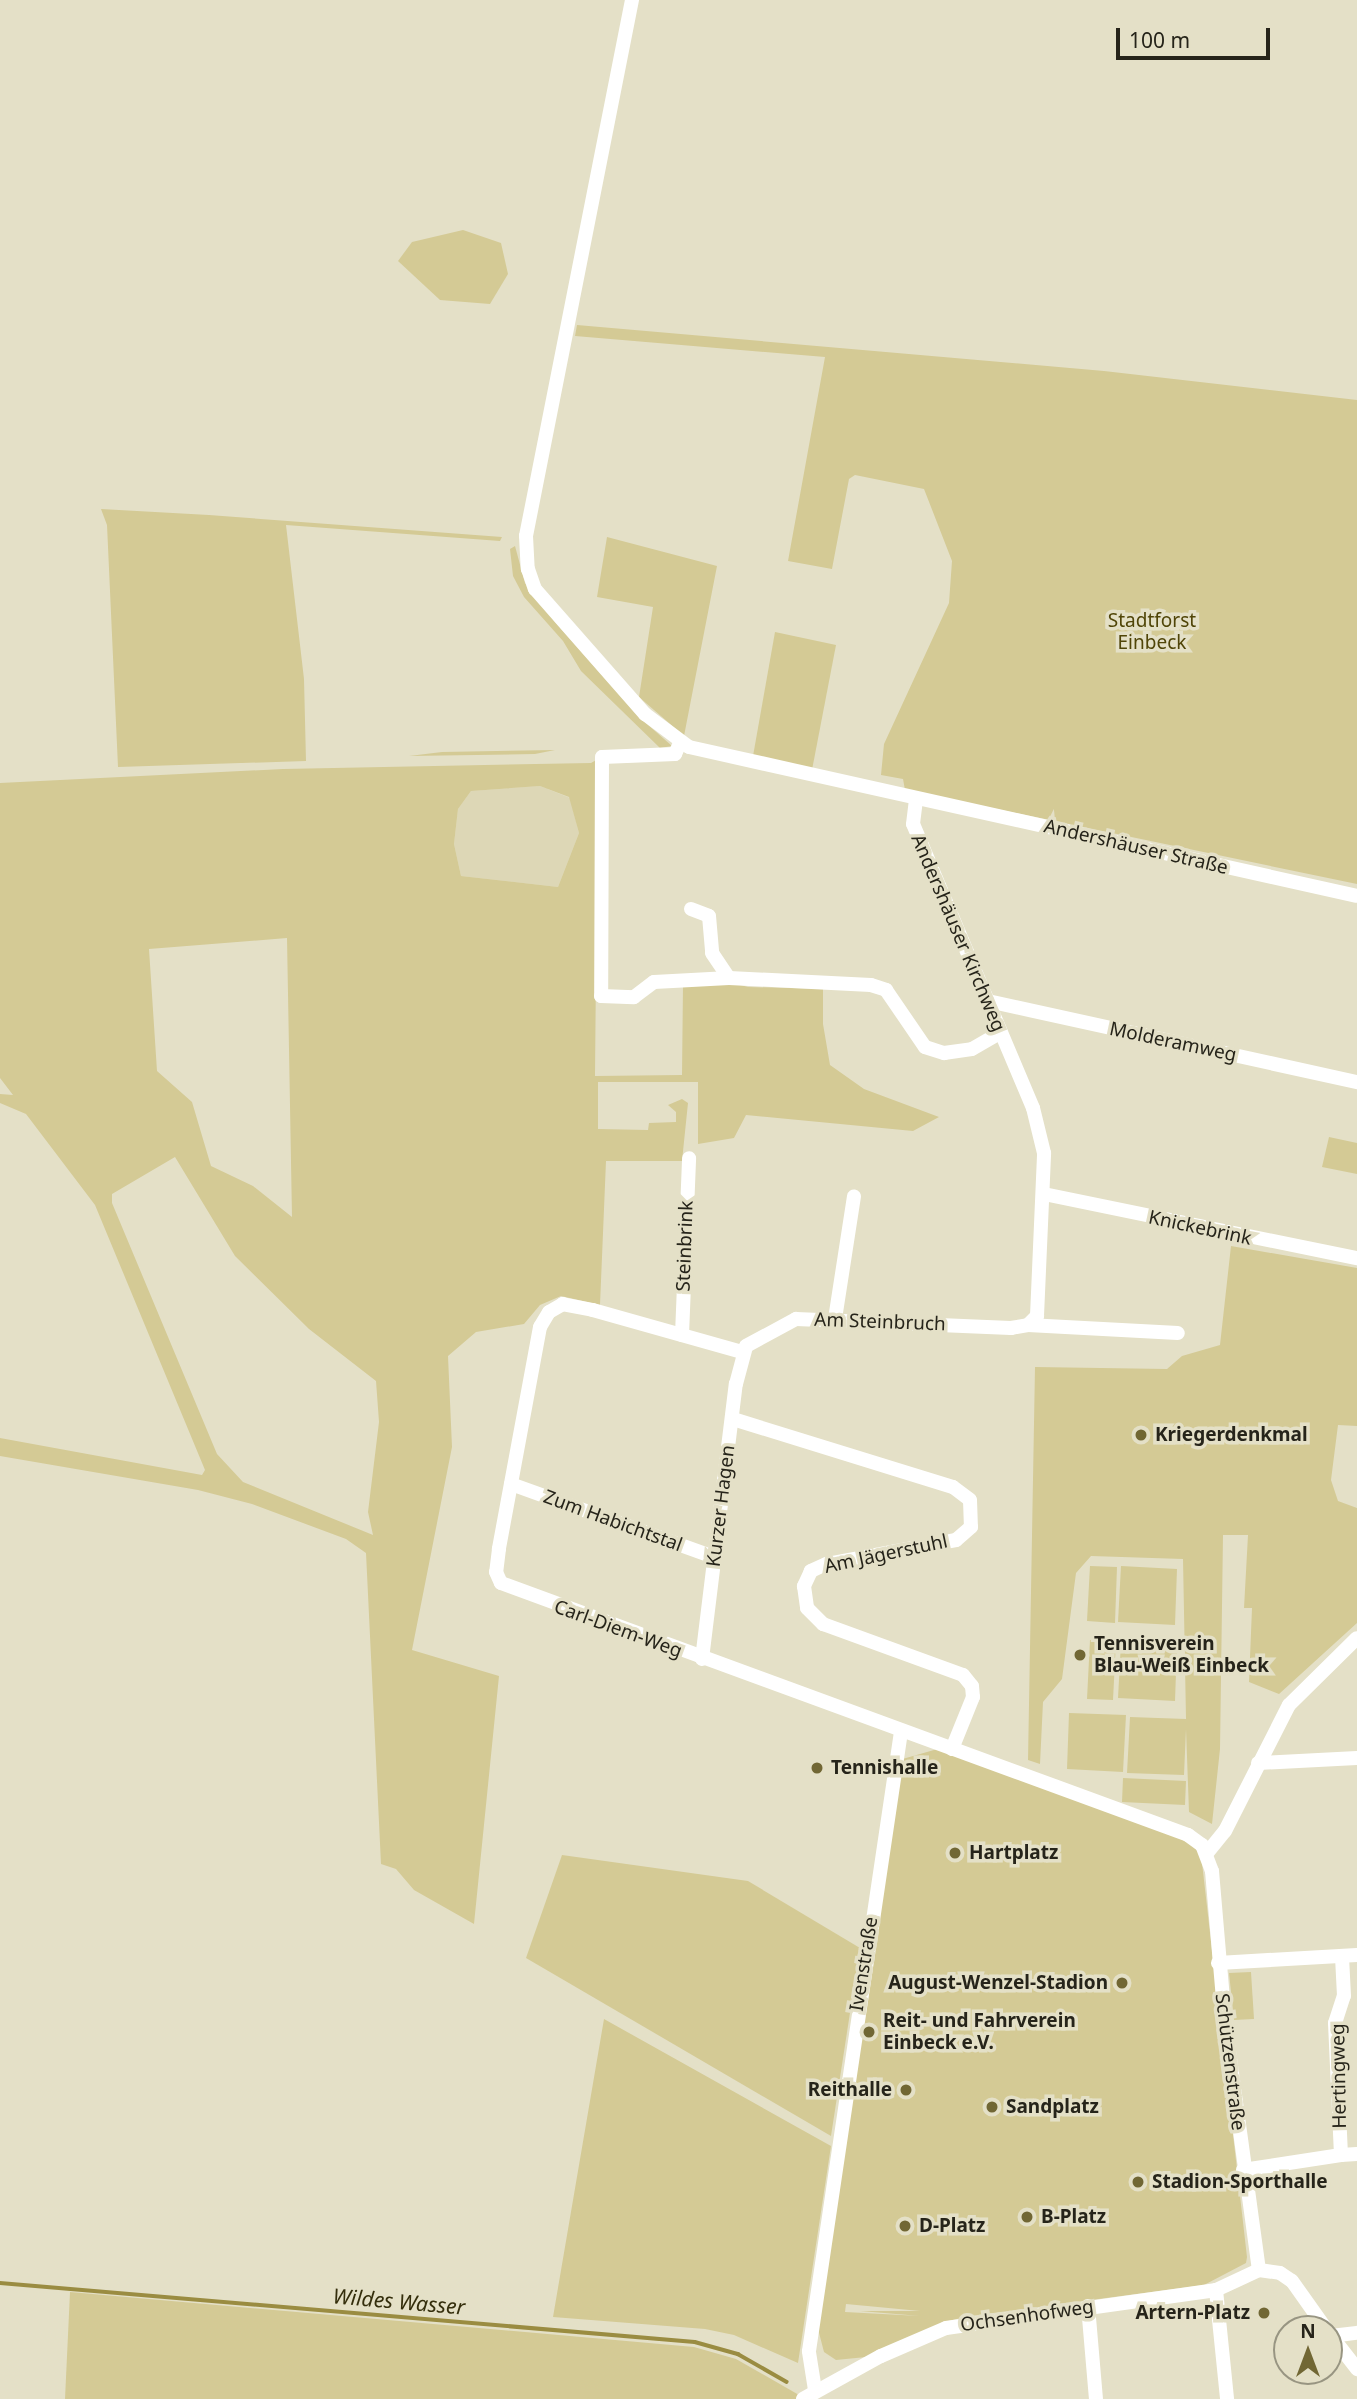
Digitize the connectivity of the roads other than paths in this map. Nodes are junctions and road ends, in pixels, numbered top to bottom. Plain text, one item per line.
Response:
1 (632, 0) edge
2 (680, 743) junction
3 (916, 798) junction
4 (1357, 897) edge
5 (691, 909) dead end
6 (729, 978) junction
7 (988, 1001) junction
8 (1000, 1033) junction
9 (1357, 1082) edge
10 (689, 1158) dead end
11 (1044, 1194) junction
12 (854, 1196) dead end
13 (1357, 1258) edge
14 (835, 1319) junction
15 (1033, 1320) junction
16 (1178, 1333) dead end
17 (682, 1335) junction
18 (742, 1352) junction
19 (733, 1419) junction
20 (511, 1484) junction
21 (714, 1557) junction
22 (1357, 1638) edge
23 (702, 1659) junction
24 (901, 1732) junction
25 (952, 1749) junction
26 (1357, 1758) edge
27 (1258, 1763) junction
28 (1207, 1853) junction
29 (1350, 1955) edge
30 (1218, 1963) junction
31 (1357, 2154) edge
32 (1341, 2155) junction
33 (1243, 2170) junction
34 (1253, 2272) junction
35 (1216, 2290) junction
36 (1088, 2306) junction
37 (1317, 2315) edge
38 (1343, 2350) edge
39 (1357, 2369) edge
40 (815, 2390) junction
41 (803, 2399) edge
42 (1096, 2399) edge
43 (1227, 2399) edge

1 - 2 street
2 - 3 street
2 - 6 street
3 - 4 street, Andershäuser Straße
3 - 7 street, Andershäuser Kirchweg
5 - 6 street
6 - 8 street
7 - 8 street, Andershäuser Kirchweg
7 - 9 street, Molderamweg
8 - 11 street, Andershäuser Kirchweg
10 - 17 street, Steinbrink
11 - 13 street, Knickebrink
11 - 15 street, Andershäuser Kirchweg
12 - 14 street
14 - 15 street, Am Steinbruch
14 - 18 street, Am Steinbruch
15 - 16 street, Am Steinbruch
17 - 18 street, Carl-Diem-Weg
17 - 20 street, Carl-Diem-Weg
18 - 19 street, Kurzer Hagen
19 - 21 street, Kurzer Hagen
19 - 25 street, Am Jägerstuhl
20 - 21 street, Zum Habichtstal
20 - 23 street, Carl-Diem-Weg
21 - 23 street, Kurzer Hagen
22 - 27 street
23 - 24 street, Carl-Diem-Weg
24 - 25 street, Carl-Diem-Weg
24 - 40 street, Ivenstraße
25 - 28 street, Carl-Diem-Weg
26 - 27 street
27 - 28 street
28 - 30 street, Schützenstraße
29 - 30 street
29 - 32 street, Hertingweg
30 - 33 street, Schützenstraße
31 - 32 street, Hertingweg
32 - 33 street, Hertingweg
33 - 34 street, Schützenstraße
34 - 35 street, Ochsenhofweg
34 - 37 street
35 - 36 street, Ochsenhofweg
35 - 43 street
36 - 40 street, Ochsenhofweg
36 - 42 street
38 - 39 street
40 - 41 street

